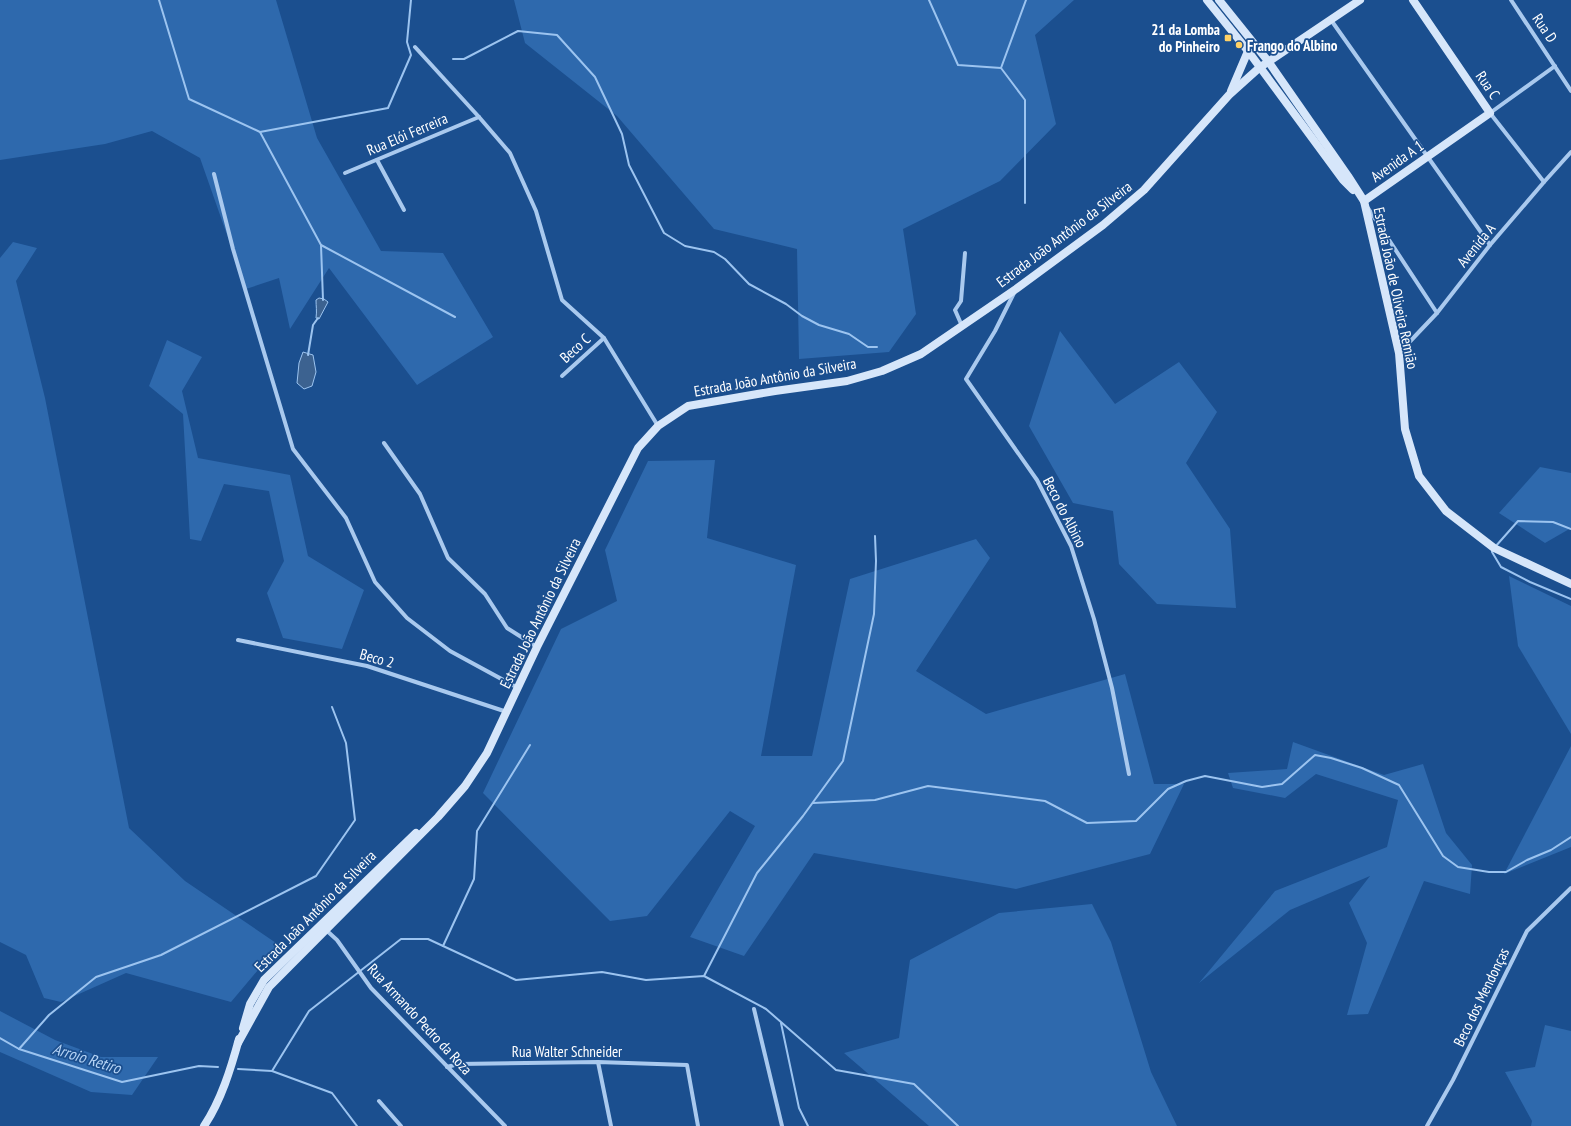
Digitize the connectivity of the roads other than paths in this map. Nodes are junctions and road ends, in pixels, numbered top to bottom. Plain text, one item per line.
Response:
1 (1207, 0) edge
2 (1219, 0) edge
3 (1360, 0) edge
4 (1414, 0) edge
5 (1511, 0) edge
6 (1331, 20) junction
7 (415, 47) dead end
8 (1248, 51) junction
9 (1268, 61) junction
10 (1556, 66) junction
11 (1259, 68) junction
12 (1571, 91) edge
13 (1229, 95) junction
14 (1490, 113) junction
15 (479, 117) junction
16 (1571, 152) edge
17 (1427, 157) junction
18 (377, 160) junction
19 (345, 173) dead end
20 (214, 174) dead end
21 (1544, 182) junction
22 (1364, 201) junction
23 (404, 210) dead end
24 (1490, 245) junction
25 (965, 253) dead end
26 (1016, 289) junction
27 (1437, 313) junction
28 (962, 326) junction
29 (604, 338) junction
30 (1399, 353) junction
31 (562, 376) dead end
32 (658, 426) junction
33 (384, 443) dead end
34 (1571, 584) edge
35 (238, 640) dead end
36 (537, 647) junction
37 (518, 688) junction
38 (507, 712) junction
39 (1129, 774) dead end
40 (1571, 888) edge
41 (324, 928) junction
42 (754, 1009) dead end
43 (598, 1062) junction
44 (447, 1067) junction
45 (379, 1102) dead end
46 (204, 1126) edge
47 (401, 1126) edge
48 (505, 1126) edge
49 (611, 1126) edge
50 (698, 1126) edge
51 (782, 1126) edge
52 (1427, 1126) edge

1 - 8 main road, Estrada João de Oliveira Remião
2 - 9 main road, Estrada João de Oliveira Remião
3 - 6 main road, Estrada João Antônio da Silveira
4 - 14 main road, Rua C
5 - 10 street, Rua D
6 - 9 main road, Estrada João Antônio da Silveira
6 - 17 street
7 - 15 street
8 - 9 main road
8 - 11 main road, Estrada João de Oliveira Remião
8 - 13 main road, Estrada João Antônio da Silveira
9 - 11 main road, Estrada João Antônio da Silveira
9 - 22 main road, Estrada João de Oliveira Remião
10 - 12 street, Rua D
10 - 14 street, Avenida A 1
11 - 13 main road, Estrada João Antônio da Silveira
11 - 22 main road, Estrada João de Oliveira Remião
13 - 26 main road, Estrada João Antônio da Silveira
14 - 17 main road, Avenida A 1
14 - 21 street, Rua C
15 - 18 street, Rua Elói Ferreira
15 - 29 street
16 - 21 street, Avenida A
17 - 22 main road, Avenida A 1
17 - 24 street
18 - 19 street, Rua Elói Ferreira
18 - 23 street
20 - 37 street
21 - 24 street, Avenida A
22 - 27 street, Avenida A 1
22 - 30 main road, Estrada João de Oliveira Remião
24 - 27 street, Avenida A
25 - 28 street
26 - 28 main road, Estrada João Antônio da Silveira
26 - 39 street, Beco do Albino
27 - 30 street, Avenida A
28 - 32 main road, Estrada João Antônio da Silveira
29 - 31 street, Beco C
29 - 32 street
30 - 34 main road, Estrada João de Oliveira Remião
32 - 36 main road, Estrada João Antônio da Silveira
33 - 36 street
35 - 38 street, Beco 2
36 - 37 main road, Estrada João Antônio da Silveira
37 - 38 main road, Estrada João Antônio da Silveira
38 - 41 main road, Estrada João Antônio da Silveira
40 - 52 street, Beco dos Mendonças
41 - 44 street, Rua Armando Pedro da Roza
41 - 46 main road, Estrada João Antônio da Silveira
42 - 51 street
43 - 44 street, Rua Walter Schneider
43 - 49 street
43 - 50 street, Rua Walter Schneider
44 - 48 street, Rua Armando Pedro da Roza
45 - 47 street

